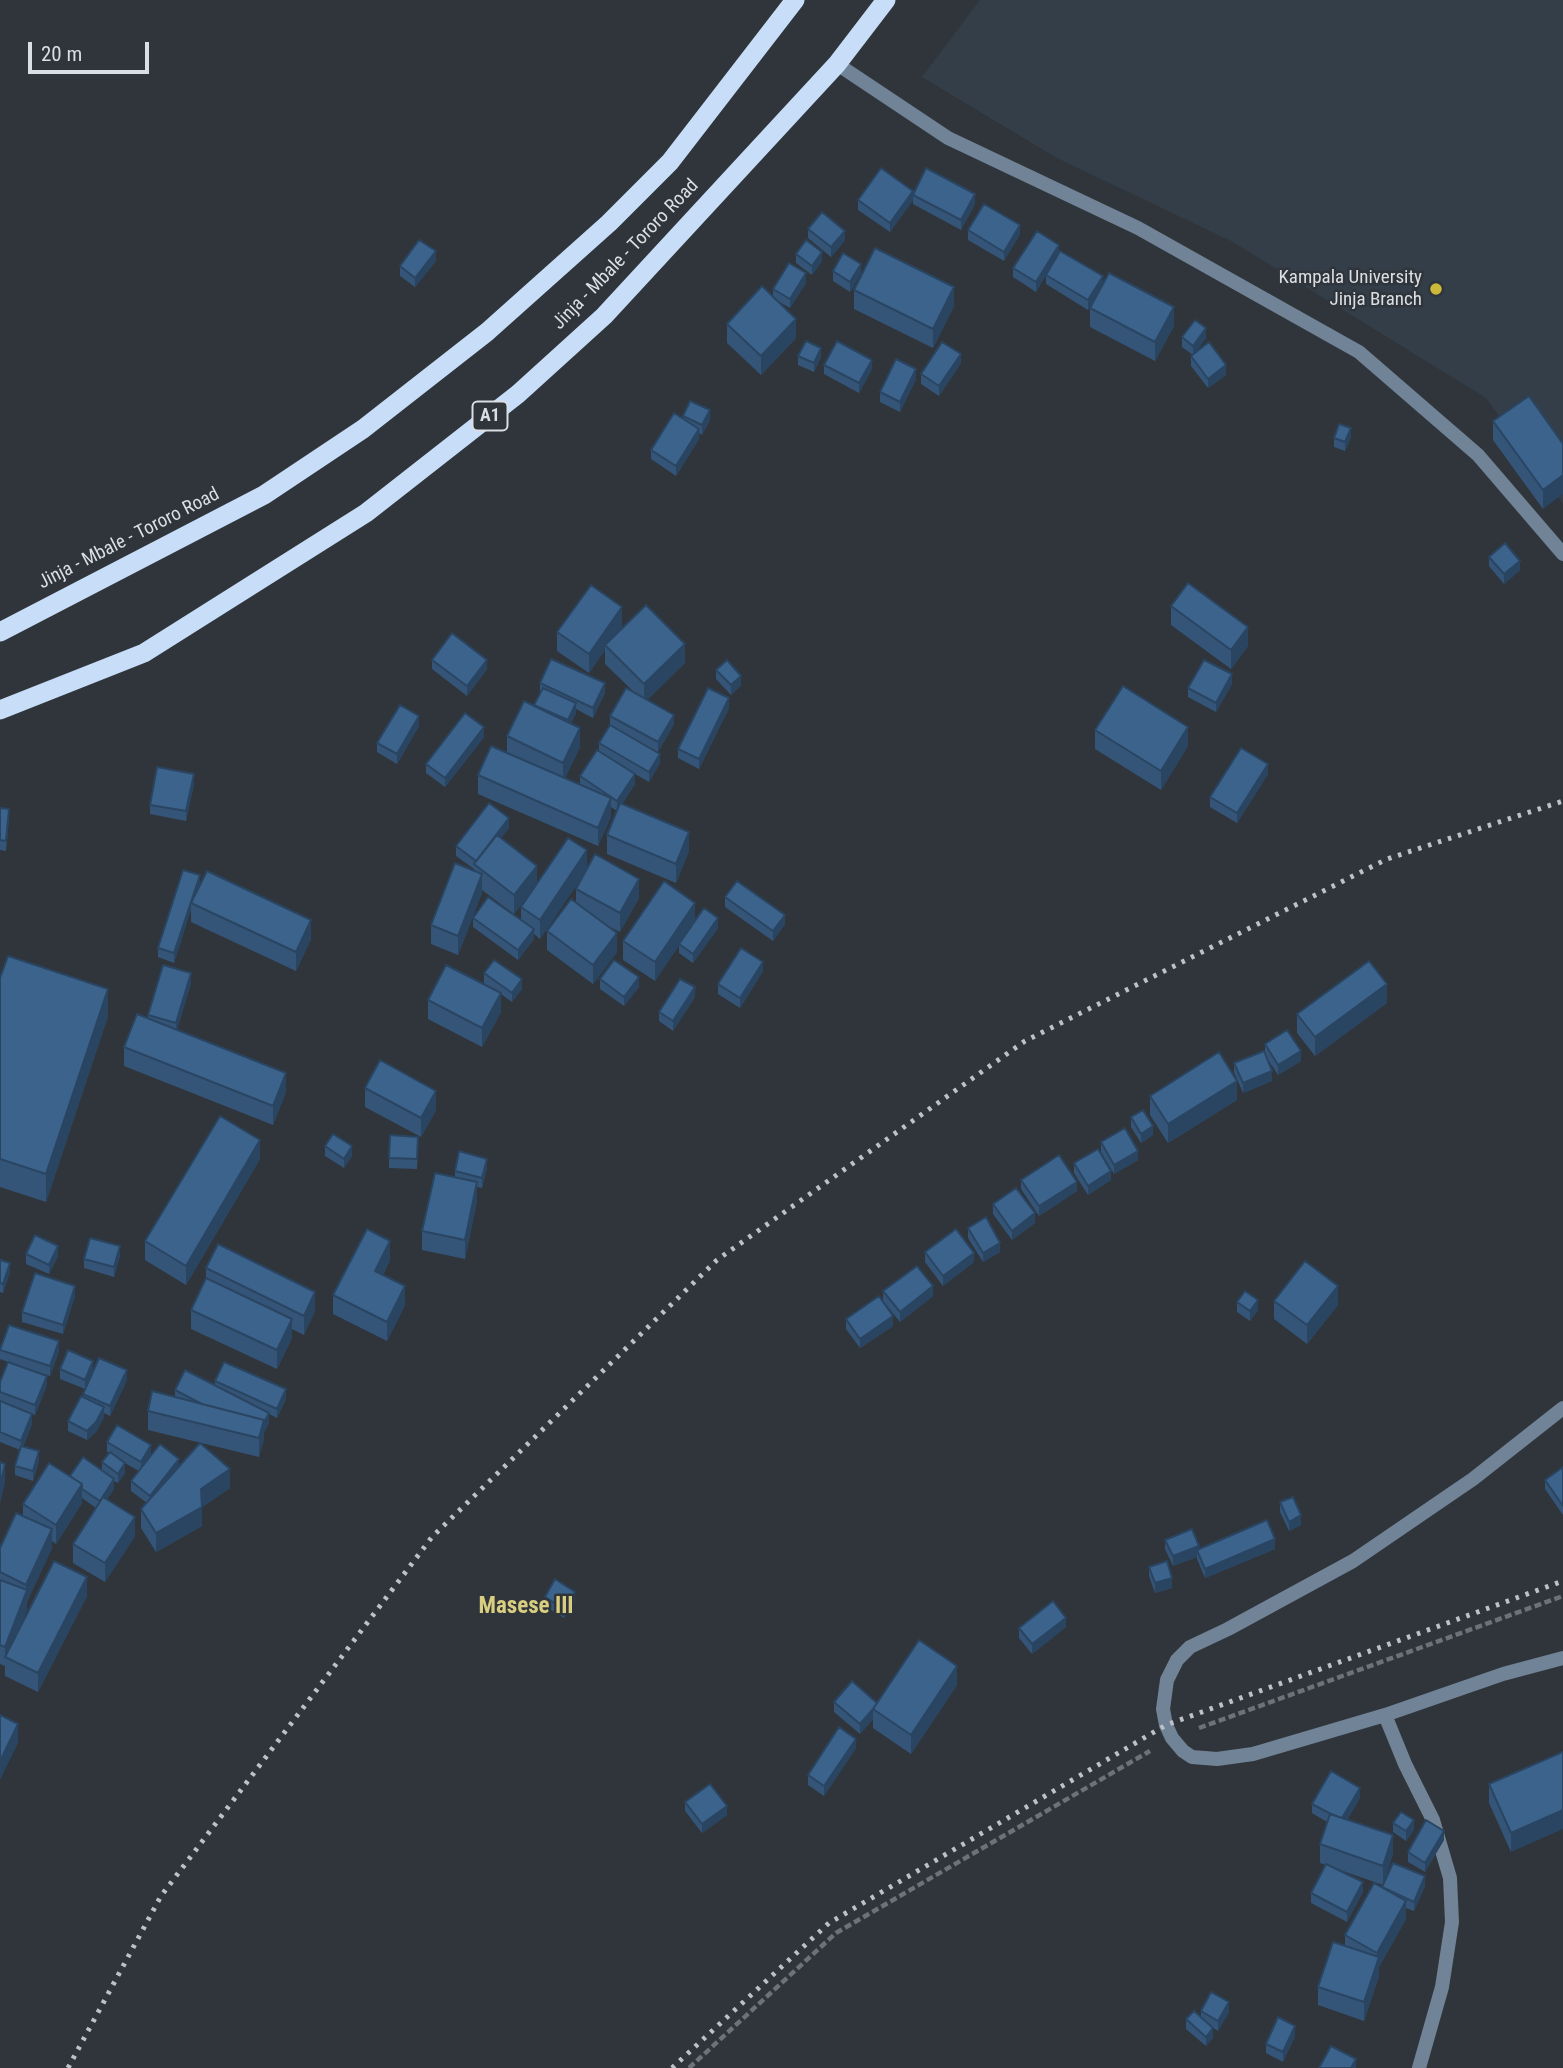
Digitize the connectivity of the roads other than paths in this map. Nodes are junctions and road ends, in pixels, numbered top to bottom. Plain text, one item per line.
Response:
1 (794, 0) edge
2 (886, 0) edge
3 (837, 64) junction
4 (1563, 554) edge
5 (0, 632) edge
6 (0, 710) edge
7 (1563, 1408) edge
8 (1563, 1658) edge
9 (1385, 1714) junction
10 (1419, 2068) edge

1 - 5 highway, Jinja - Mbale - Tororo Road
2 - 3 highway, Jinja - Mbale - Tororo Road / A1
3 - 4 street
3 - 6 highway, Jinja - Mbale - Tororo Road / A1
7 - 9 street
8 - 9 street
9 - 10 street

